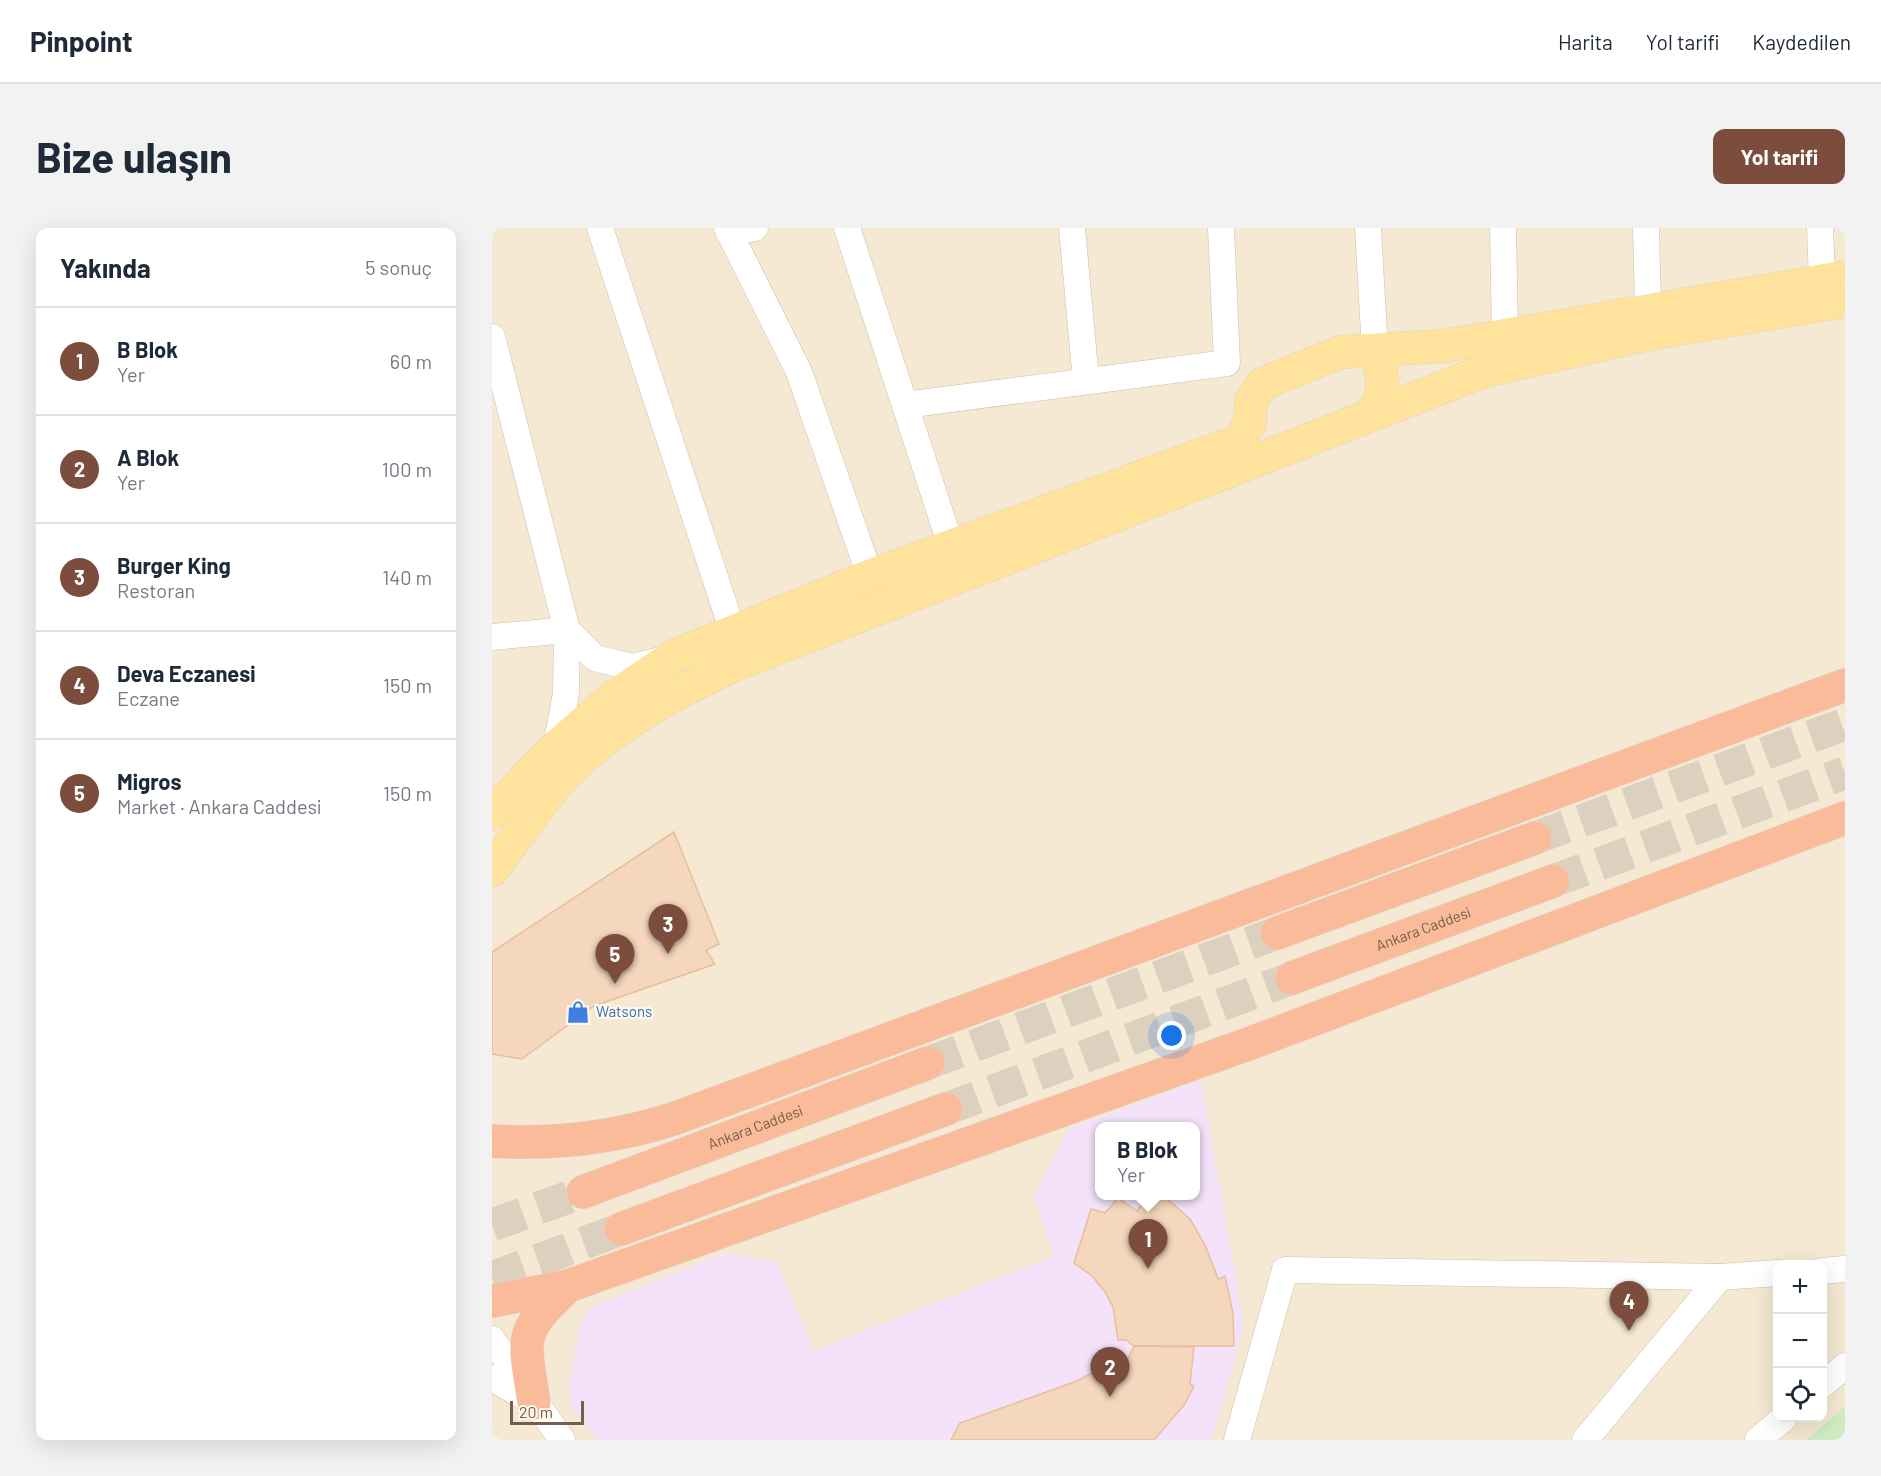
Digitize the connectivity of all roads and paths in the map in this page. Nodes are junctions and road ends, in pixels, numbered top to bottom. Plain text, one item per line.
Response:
1 (600, 228) edge
2 (755, 228) edge
3 (848, 228) edge
4 (1071, 228) edge
5 (1221, 228) edge
6 (1368, 228) edge
7 (1503, 228) edge
8 (1646, 228) edge
9 (1820, 228) edge
10 (728, 231) edge
11 (1838, 286) edge
12 (1648, 310) junction
13 (1505, 336) junction
14 (493, 348) edge
15 (1375, 351) junction
16 (1086, 381) junction
17 (905, 405) junction
18 (1372, 413) junction
19 (1250, 423) junction
20 (1283, 447) junction
21 (951, 546) junction
22 (870, 576) junction
23 (567, 630) junction
24 (732, 632) junction
25 (492, 637) edge
26 (674, 656) junction
27 (1845, 685) edge
28 (562, 760) junction
29 (492, 813) edge
30 (1845, 818) edge
31 (1535, 838) tunnel mouth
32 (492, 854) edge
33 (492, 870) edge
34 (1553, 881) tunnel mouth
35 (1277, 933) tunnel mouth
36 (1292, 978) tunnel mouth
37 (928, 1063) tunnel mouth
38 (946, 1109) tunnel mouth
39 (492, 1141) edge
40 (582, 1192) tunnel mouth
41 (621, 1229) tunnel mouth
42 (1845, 1269) edge
43 (1827, 1270) edge
44 (1773, 1273) edge
45 (1720, 1277) junction
46 (568, 1286) junction
47 (492, 1301) edge
48 (492, 1339) edge
49 (1845, 1366) edge
50 (492, 1378) edge
51 (1827, 1381) edge
52 (534, 1402) junction
53 (1779, 1422) edge
54 (562, 1440) edge
55 (1239, 1440) edge
56 (1585, 1440) edge
57 (1758, 1440) edge

1 - 24 street
2 - 10 street
3 - 17 street
4 - 16 street
5 - 16 street
6 - 15 street
7 - 13 street
8 - 12 street
9 - 11 street
10 - 22 street
11 - 12 main road
11 - 18 main road
12 - 13 main road
13 - 15 main road
14 - 23 street
15 - 18 main road
15 - 19 main road
16 - 17 street
17 - 21 street
18 - 20 main road
19 - 20 main road
19 - 21 main road
20 - 28 main road
21 - 22 main road
22 - 24 main road
23 - 25 street
23 - 26 street
23 - 28 street
24 - 26 main road
26 - 28 main road
27 - 39 highway
28 - 29 main road
28 - 32 main road
28 - 33 main road
30 - 46 highway
31 - 35 highway
34 - 36 highway, Ankara Caddesi
37 - 40 highway, Ankara Caddesi
38 - 41 highway
42 - 43 street
44 - 45 street
45 - 55 street
45 - 56 street
46 - 47 highway
46 - 52 highway
48 - 52 street
49 - 51 street
50 - 52 street
52 - 54 street
53 - 57 street

